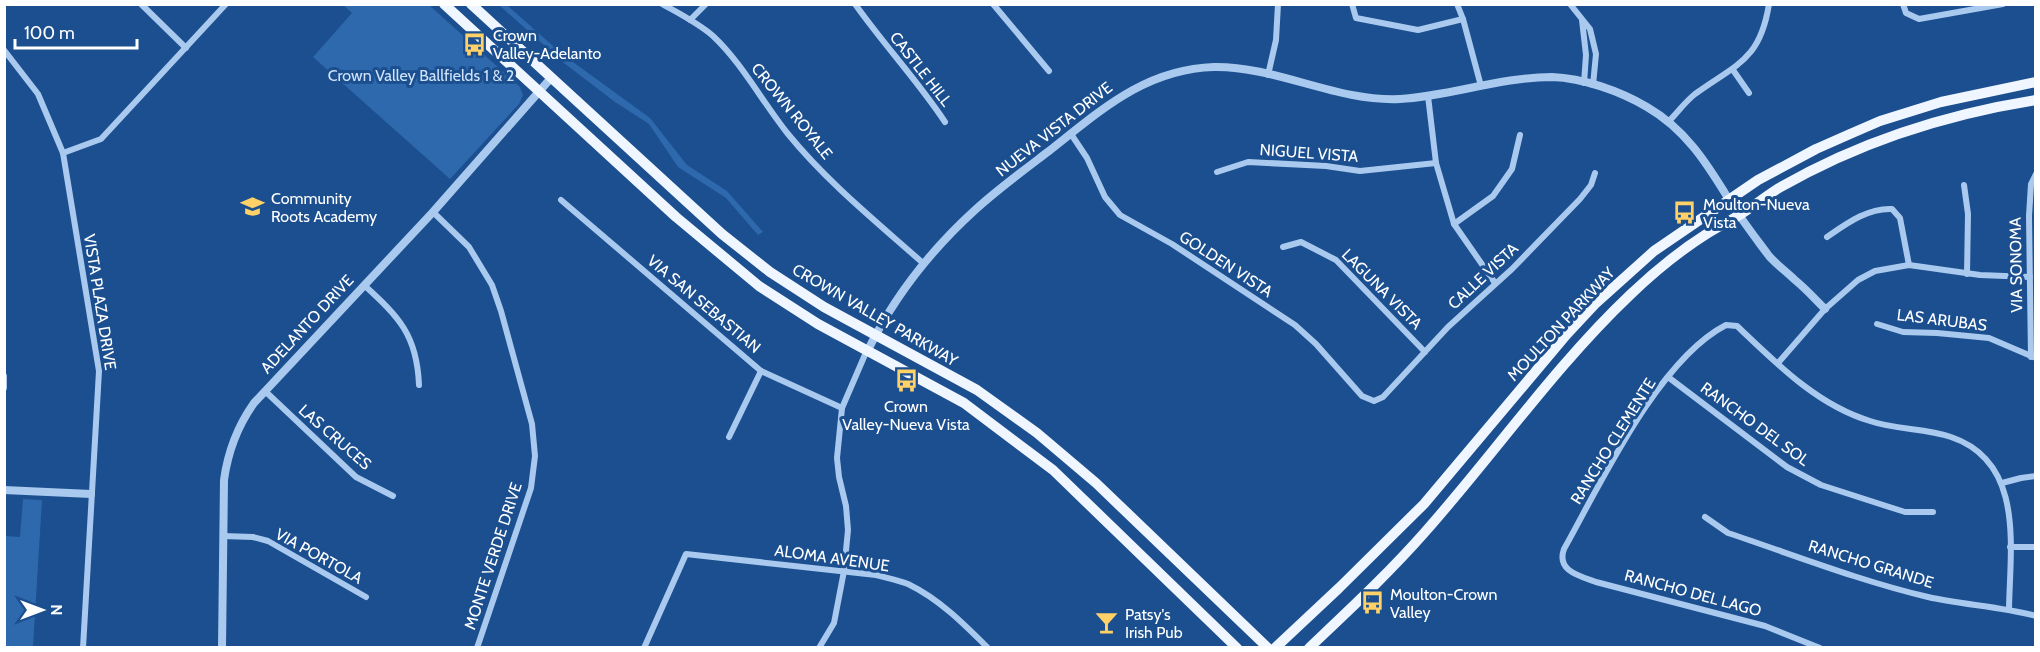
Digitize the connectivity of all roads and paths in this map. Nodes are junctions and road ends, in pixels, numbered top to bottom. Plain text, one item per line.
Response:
1 (141, 4) edge
2 (226, 4) edge
3 (444, 4) edge
4 (471, 4) edge
5 (663, 4) edge
6 (706, 4) edge
7 (855, 4) edge
8 (993, 4) edge
9 (1278, 4) edge
10 (1352, 4) edge
11 (1457, 4) edge
12 (1570, 4) edge
13 (1769, 4) edge
14 (1903, 4) edge
15 (2003, 4) edge
16 (1463, 19) junction
17 (690, 20) junction
18 (1582, 20) junction
19 (1593, 43) junction
20 (1584, 46) junction
21 (186, 48) junction
22 (4, 50) edge
23 (1733, 70) junction
24 (1049, 71) dead end
25 (1268, 75) junction
26 (551, 78) junction
27 (2036, 82) edge
28 (1588, 84) junction
29 (1481, 86) junction
30 (539, 92) junction
31 (1749, 93) dead end
32 (1428, 96) junction
33 (2036, 99) edge
34 (945, 122) dead end
35 (1669, 122) junction
36 (1071, 134) junction
37 (1520, 135) dead end
38 (63, 153) junction
39 (1436, 164) junction
40 (1217, 172) dead end
41 (1595, 173) dead end
42 (2036, 174) edge
43 (1964, 185) dead end
44 (561, 200) dead end
45 (1729, 200) junction
46 (433, 212) junction
47 (1739, 215) junction
48 (1454, 224) junction
49 (1827, 237) dead end
50 (1283, 247) dead end
51 (924, 264) junction
52 (1909, 265) junction
53 (1967, 274) junction
54 (2030, 277) junction
55 (1496, 283) junction
56 (364, 285) junction
57 (1825, 309) junction
58 (1877, 324) dead end
59 (876, 334) junction
60 (868, 350) junction
61 (1425, 352) junction
62 (2033, 358) edge
63 (1778, 363) junction
64 (761, 371) junction
65 (4, 376) edge
66 (1668, 376) junction
67 (419, 385) dead end
68 (4, 388) edge
69 (266, 391) junction
70 (1383, 397) joint
71 (842, 408) junction
72 (729, 437) dead end
73 (2036, 476) edge
74 (2002, 483) junction
75 (4, 490) edge
76 (91, 494) junction
77 (393, 496) dead end
78 (1933, 512) dead end
79 (1705, 517) dead end
80 (223, 536) junction
81 (2010, 547) junction
82 (2036, 547) edge
83 (1562, 562) joint
84 (844, 571) junction
85 (366, 597) dead end
86 (2009, 609) junction
87 (2036, 616) edge
88 (83, 648) edge
89 (222, 648) edge
90 (477, 648) edge
91 (644, 648) edge
92 (819, 648) edge
93 (988, 648) edge
94 (1237, 648) edge
95 (1268, 648) edge
96 (1275, 648) edge
97 (1309, 648) edge
98 (1820, 648) edge

1 - 21 street
2 - 21 street
3 - 30 main road, CROWN VALLEY PARKWAY
4 - 26 main road, CROWN VALLEY PARKWAY
5 - 17 street, CROWN ROYALE
6 - 17 street
7 - 34 street, CASTLE HILL
8 - 24 street
9 - 25 street
10 - 16 street
11 - 16 street
12 - 18 street
13 - 23 street
14 - 15 street
16 - 29 street
17 - 51 street, CROWN ROYALE
18 - 19 street
18 - 20 street
19 - 20 street
19 - 28 street
20 - 28 street
21 - 38 street
22 - 38 street, VISTA PLAZA DRIVE
23 - 31 street
23 - 35 street
25 - 32 street, NUEVA VISTA DRIVE
25 - 36 street, NUEVA VISTA DRIVE
26 - 30 street, ADELANTO DRIVE
26 - 59 main road, CROWN VALLEY PARKWAY
27 - 45 main road, MOULTON PARKWAY
28 - 29 street, NUEVA VISTA DRIVE
28 - 35 street, NUEVA VISTA DRIVE
29 - 32 street, NUEVA VISTA DRIVE
30 - 46 street, ADELANTO DRIVE
30 - 60 main road, CROWN VALLEY PARKWAY
32 - 39 street
33 - 47 main road, MOULTON PARKWAY
35 - 45 street, NUEVA VISTA DRIVE
36 - 51 street, NUEVA VISTA DRIVE
36 - 70 street, GOLDEN VISTA
37 - 48 street
38 - 76 street, VISTA PLAZA DRIVE
39 - 40 street, NIGUEL VISTA
39 - 48 street
41 - 55 street, CALLE VISTA
42 - 54 street, VIA SONOMA
43 - 53 street
44 - 64 street, VIA SAN SEBASTIAN
45 - 47 street, NUEVA VISTA DRIVE
45 - 96 main road, MOULTON PARKWAY
46 - 56 street, ADELANTO DRIVE
46 - 90 street, MONTE VERDE DRIVE
47 - 57 street, NUEVA VISTA DRIVE
47 - 97 main road, MOULTON PARKWAY
48 - 55 street
49 - 52 street
50 - 61 street, LAGUNA VISTA
51 - 59 street, NUEVA VISTA DRIVE
52 - 53 street
52 - 57 street
53 - 54 street
54 - 62 street, VIA SONOMA
55 - 61 street, CALLE VISTA
56 - 67 street
56 - 69 street, ADELANTO DRIVE
57 - 63 street
58 - 62 street, LAS ARUBAS
59 - 60 street, NUEVA VISTA DRIVE
59 - 95 main road, CROWN VALLEY PARKWAY
60 - 71 street, NUEVA VISTA DRIVE
60 - 94 main road, CROWN VALLEY PARKWAY
61 - 70 street, CALLE VISTA
63 - 66 street, RANCHO CLEMENTE
63 - 74 street
64 - 71 street, VIA SAN SEBASTIAN
64 - 72 street
65 - 68 street
66 - 78 street, RANCHO DEL SOL
66 - 83 street, RANCHO CLEMENTE
69 - 77 street, LAS CRUCES
69 - 80 street, ADELANTO DRIVE
71 - 84 street, NUEVA VISTA DRIVE
73 - 74 street
74 - 81 street
75 - 76 street
76 - 88 street, VISTA PLAZA DRIVE
79 - 86 street, RANCHO GRANDE
80 - 85 street, VIA PORTOLA
80 - 89 street, ADELANTO DRIVE
81 - 82 street
81 - 86 street
83 - 98 street, RANCHO DEL LAGO
84 - 91 street, ALOMA AVENUE
84 - 92 street, NUEVA VISTA DRIVE
84 - 93 street, ALOMA AVENUE
86 - 87 street, RANCHO GRANDE

